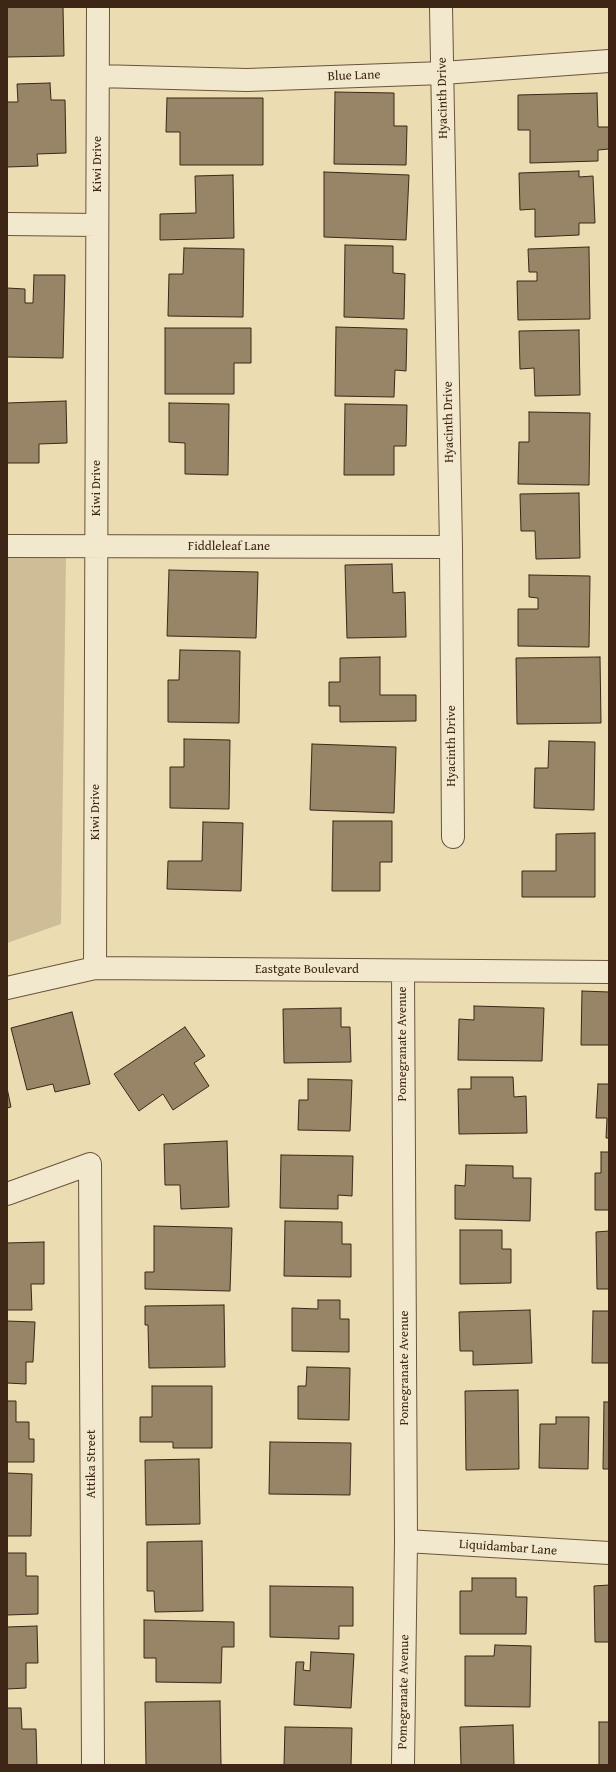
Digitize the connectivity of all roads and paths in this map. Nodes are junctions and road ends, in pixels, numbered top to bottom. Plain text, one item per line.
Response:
1 (98, 7) edge
2 (441, 7) edge
3 (609, 61) edge
4 (442, 72) junction
5 (98, 76) junction
6 (7, 224) edge
7 (98, 225) junction
8 (7, 546) edge
9 (97, 546) junction
10 (451, 548) junction
11 (453, 837) dead end
12 (95, 968) junction
13 (403, 971) junction
14 (609, 972) edge
15 (7, 988) edge
16 (7, 1194) edge
17 (406, 1541) junction
18 (609, 1553) edge
19 (94, 1765) edge
20 (403, 1765) edge

1 - 5 street, Kiwi Drive
2 - 4 street, Hyacinth Drive
3 - 4 street, Blue Lane
4 - 5 street, Blue Lane
4 - 10 street, Hyacinth Drive
5 - 7 street, Kiwi Drive
6 - 7 street
7 - 9 street, Kiwi Drive
8 - 9 street, Fiddleleaf Lane
9 - 10 street, Fiddleleaf Lane
9 - 12 street, Kiwi Drive
10 - 11 street, Hyacinth Drive
12 - 13 street, Eastgate Boulevard
12 - 15 street, Eastgate Boulevard
13 - 14 street, Eastgate Boulevard
13 - 17 street, Pomegranate Avenue
16 - 19 street, Attika Street
17 - 18 street, Liquidambar Lane
17 - 20 street, Pomegranate Avenue

